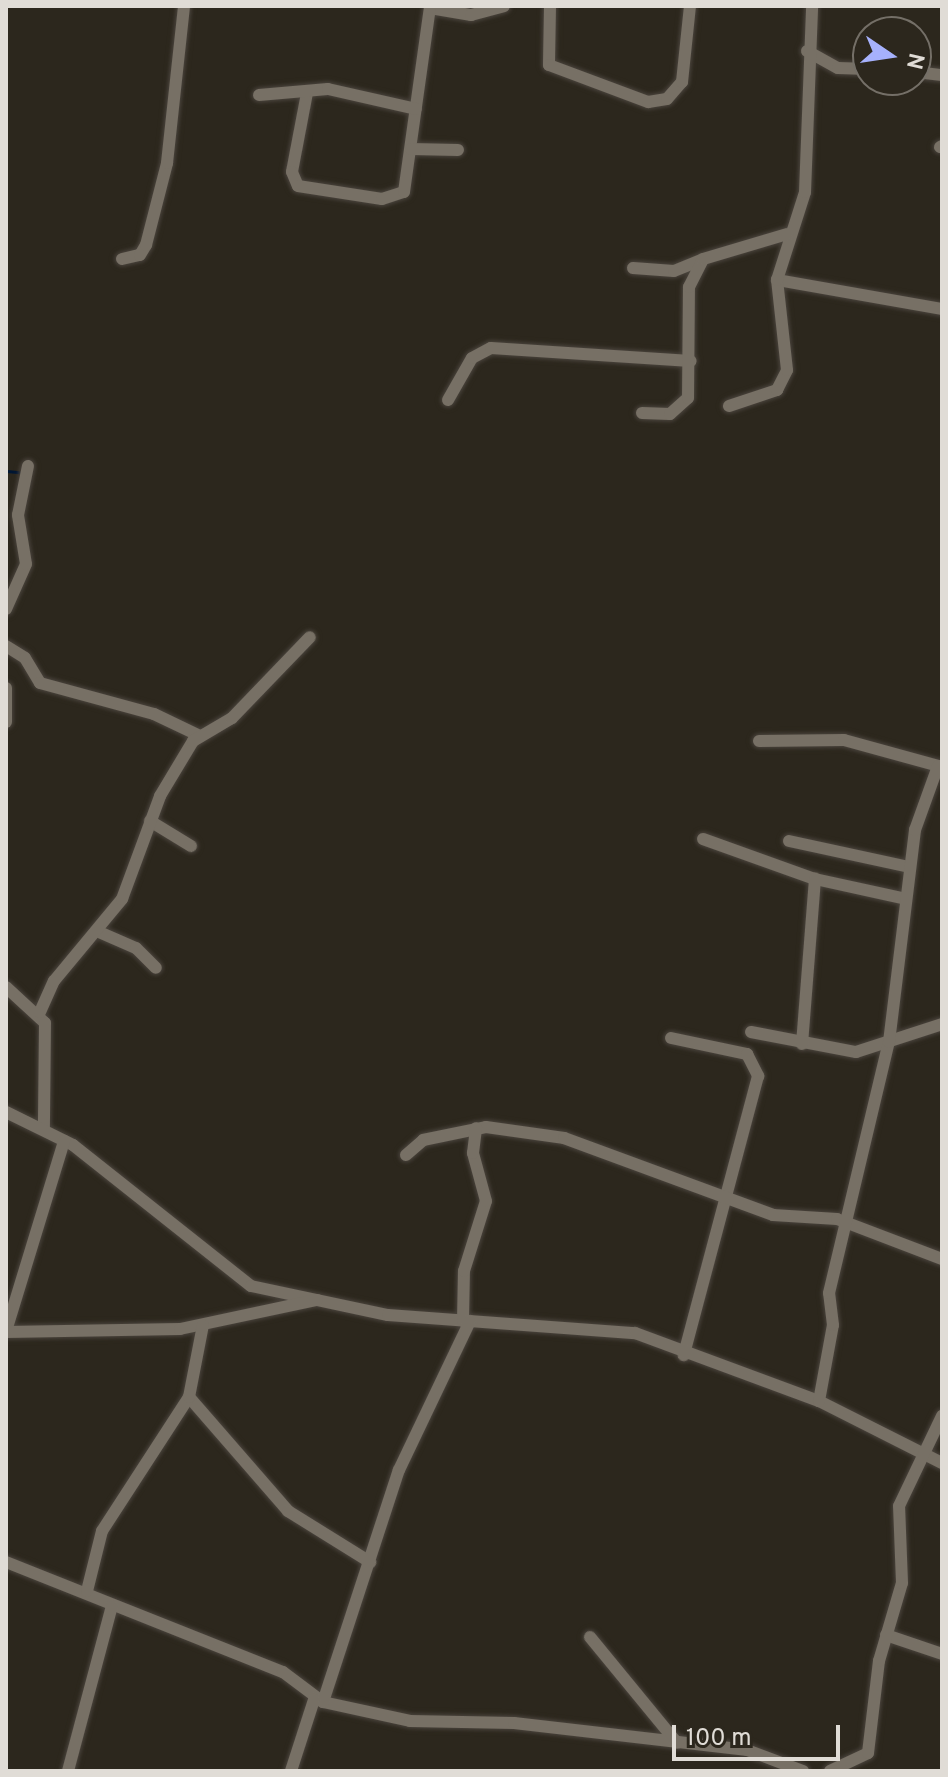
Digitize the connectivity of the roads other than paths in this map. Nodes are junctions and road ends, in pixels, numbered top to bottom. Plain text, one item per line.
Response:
1 (184, 6) edge
2 (504, 6) edge
3 (550, 6) edge
4 (690, 6) edge
5 (812, 6) edge
6 (430, 7) edge
7 (807, 51) junction
8 (852, 68) edge
9 (307, 93) junction
10 (259, 95) dead end
11 (416, 109) junction
12 (411, 149) junction
13 (458, 150) dead end
14 (787, 234) junction
15 (122, 259) dead end
16 (703, 259) junction
17 (633, 268) dead end
18 (777, 280) junction
19 (942, 309) edge
20 (691, 361) junction
21 (448, 400) dead end
22 (729, 406) dead end
23 (642, 413) dead end
24 (28, 466) dead end
25 (6, 609) edge
26 (310, 637) dead end
27 (6, 646) edge
28 (6, 688) edge
29 (6, 722) edge
30 (198, 735) junction
31 (759, 741) dead end
32 (940, 767) edge
33 (150, 821) junction
34 (703, 839) dead end
35 (789, 841) dead end
36 (191, 846) dead end
37 (909, 867) junction
38 (815, 879) junction
39 (906, 899) junction
40 (99, 932) junction
41 (156, 968) dead end
42 (6, 987) edge
43 (40, 1012) junction
44 (942, 1024) edge
45 (751, 1032) dead end
46 (671, 1038) dead end
47 (889, 1042) junction
48 (802, 1044) junction
49 (6, 1112) edge
50 (44, 1127) junction
51 (476, 1128) junction
52 (64, 1141) junction
53 (406, 1155) dead end
54 (726, 1193) junction
55 (848, 1223) junction
56 (942, 1259) edge
57 (317, 1300) junction
58 (466, 1321) junction
59 (203, 1325) junction
60 (6, 1332) edge
61 (684, 1355) junction
62 (189, 1397) junction
63 (819, 1401) junction
64 (942, 1416) edge
65 (924, 1456) junction
66 (942, 1463) edge
67 (6, 1562) edge
68 (370, 1562) junction
69 (87, 1591) junction
70 (112, 1606) junction
71 (886, 1635) junction
72 (590, 1637) dead end
73 (942, 1654) edge
74 (319, 1701) junction
75 (677, 1743) junction
76 (68, 1771) edge
77 (291, 1771) edge
78 (803, 1771) edge
79 (830, 1771) edge

1 - 15 street
2 - 6 street
3 - 4 street
5 - 7 street
6 - 11 street
7 - 8 street
7 - 14 street
9 - 10 street
9 - 11 street
9 - 12 street
11 - 12 street
12 - 13 street
14 - 16 street
14 - 18 street
16 - 17 street
16 - 20 street
18 - 19 street
18 - 22 street
20 - 21 street
20 - 23 street
24 - 25 street
26 - 30 street
27 - 30 street
28 - 29 street
30 - 33 street
31 - 32 street
32 - 37 street
33 - 36 street
33 - 40 street
34 - 38 street
35 - 37 street
37 - 39 street
38 - 39 street
38 - 48 street
39 - 47 street
40 - 41 street
40 - 43 street
42 - 43 street
43 - 50 street
44 - 47 street
45 - 48 street
46 - 54 street
47 - 48 street
47 - 55 street
49 - 50 street
50 - 52 street
51 - 53 street
51 - 54 street
51 - 58 street
52 - 57 street
52 - 60 street
54 - 55 street
54 - 61 street
55 - 56 street
55 - 63 street
57 - 58 street
57 - 59 street
58 - 61 street
58 - 68 street
59 - 60 street
59 - 62 street
61 - 63 street
62 - 68 street
62 - 69 street
63 - 65 street
64 - 65 street
65 - 66 street
65 - 71 street
67 - 69 street
68 - 74 street
69 - 70 street
70 - 74 street
70 - 76 street
71 - 73 street
71 - 79 street
72 - 75 street
74 - 75 street
74 - 77 street
75 - 78 street

